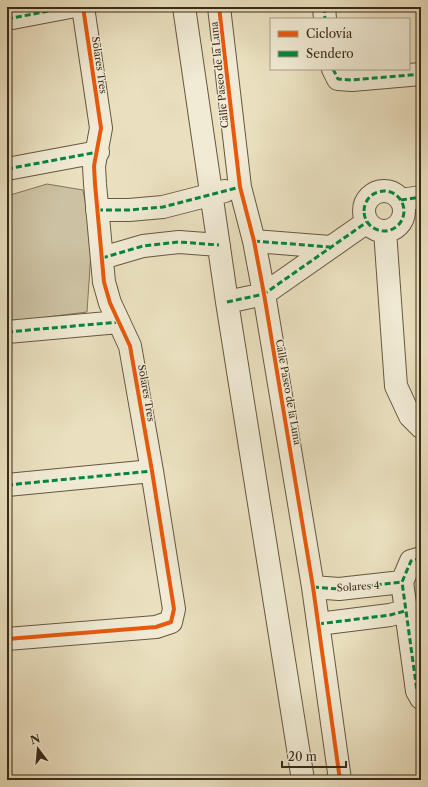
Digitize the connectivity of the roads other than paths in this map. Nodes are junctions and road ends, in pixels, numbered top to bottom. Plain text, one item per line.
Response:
1 (70, 7) edge
2 (83, 7) edge
3 (184, 7) edge
4 (219, 7) edge
5 (324, 7) edge
6 (325, 18) edge
7 (7, 19) edge
8 (334, 70) edge
9 (421, 74) edge
10 (98, 152) junction
11 (7, 169) edge
12 (240, 187) junction
13 (211, 194) junction
14 (411, 198) edge
15 (97, 210) junction
16 (376, 226) junction
17 (254, 241) junction
18 (219, 245) junction
19 (330, 247) junction
20 (102, 258) junction
21 (264, 294) junction
22 (227, 302) junction
23 (119, 322) junction
24 (7, 332) edge
25 (421, 427) edge
26 (152, 471) junction
27 (7, 485) edge
28 (421, 558) edge
29 (402, 582) junction
30 (314, 587) junction
31 (405, 611) junction
32 (318, 624) junction
33 (7, 639) edge
34 (421, 698) edge
35 (303, 780) edge
36 (340, 780) edge

1 - 7 street
2 - 10 street, Solares Tres
3 - 13 street
4 - 12 street, Calle Paseo de la Luna
5 - 6 street
8 - 9 street
10 - 11 street
10 - 15 street, Solares Tres
12 - 13 street
12 - 17 street, Calle Paseo de la Luna
13 - 15 street
13 - 18 street
14 - 16 street
14 - 16 street
15 - 20 street, Solares Tres
16 - 19 street
16 - 25 street
17 - 19 street
17 - 21 street, Calle Paseo de la Luna
18 - 20 street
18 - 22 street
19 - 21 street
20 - 23 street, Solares Tres
21 - 22 street
21 - 30 street, Calle Paseo de la Luna
22 - 35 street
23 - 24 street
23 - 26 street, Solares Tres
26 - 27 street
26 - 33 street, Solares Tres
28 - 29 street
29 - 30 street, Solares 4
29 - 31 street
30 - 32 street, Calle Paseo de la Luna
31 - 32 street
31 - 34 street
32 - 36 street, Calle Paseo de la Luna

